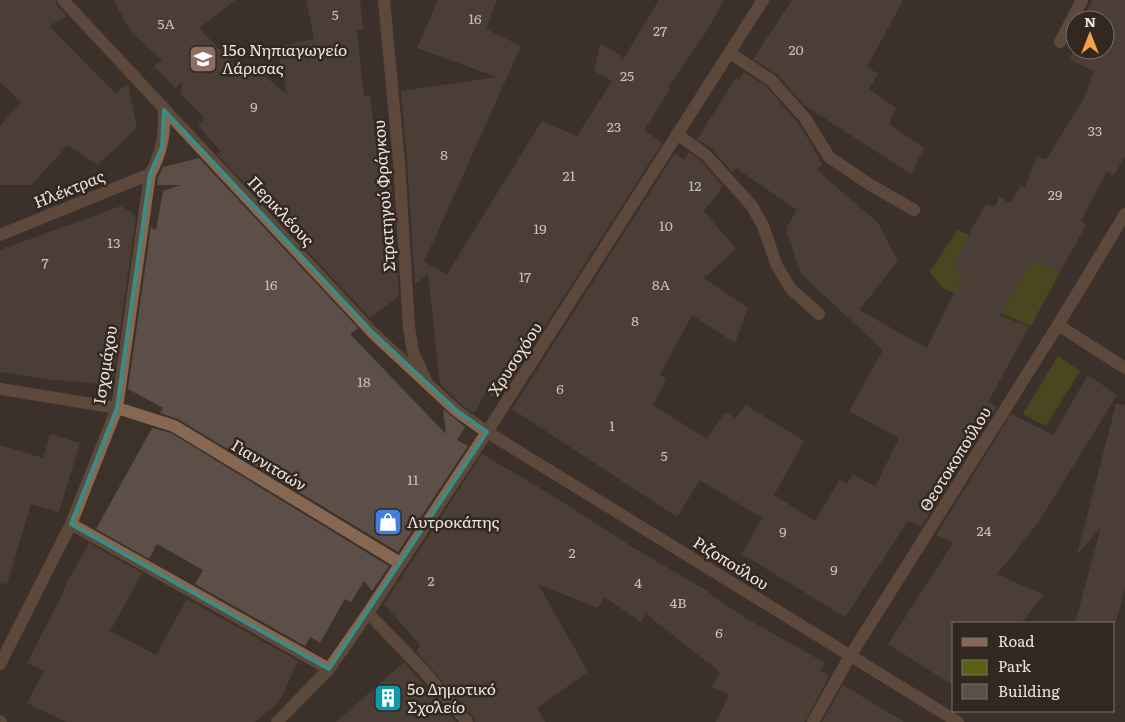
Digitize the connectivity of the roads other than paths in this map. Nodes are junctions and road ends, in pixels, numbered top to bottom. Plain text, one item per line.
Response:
1 (63, 0) edge
2 (384, 0) edge
3 (763, 0) edge
4 (1082, 0) edge
5 (1060, 42) dead end
6 (730, 53) junction
7 (164, 110) junction
8 (677, 134) junction
9 (150, 174) junction
10 (914, 210) dead end
11 (1125, 214) edge
12 (0, 235) edge
13 (819, 314) dead end
14 (1058, 325) junction
15 (1125, 368) edge
16 (429, 387) junction
17 (0, 389) edge
18 (116, 408) junction
19 (487, 432) junction
20 (71, 524) junction
21 (400, 563) junction
22 (368, 613) junction
23 (850, 656) junction
24 (0, 664) edge
25 (329, 669) junction
26 (276, 722) edge
27 (467, 722) edge
28 (813, 722) edge
29 (958, 722) edge

1 - 7 street, Περικλέους
2 - 16 street, Στρατηγού Φράγκου
3 - 6 street, Χρυσοχόου
4 - 5 street
6 - 8 street, Χρυσοχόου
6 - 10 street
7 - 9 street, Ισχομάχου
7 - 16 street, Περικλέους
8 - 13 street
8 - 19 street, Χρυσοχόου
9 - 12 street, Ηλέκτρας
9 - 18 street, Ισχομάχου
11 - 14 street, Θεοτοκοπούλου
14 - 15 street
14 - 23 street, Θεοτοκοπούλου
16 - 19 street, Περικλέους
17 - 18 street, Γιαννιτσών
18 - 20 street, Ισχομάχου
18 - 21 street, Γιαννιτσών
19 - 21 street, Χρυσοχόου
19 - 23 street, Ριζοπούλου
20 - 24 street, Ισχομάχου
20 - 25 street
21 - 22 street, Χρυσοχόου
22 - 25 street, Χρυσοχόου
22 - 27 street
23 - 28 street, Θεοτοκοπούλου
23 - 29 street, Ριζοπούλου
25 - 26 street, Χρυσοχόου

